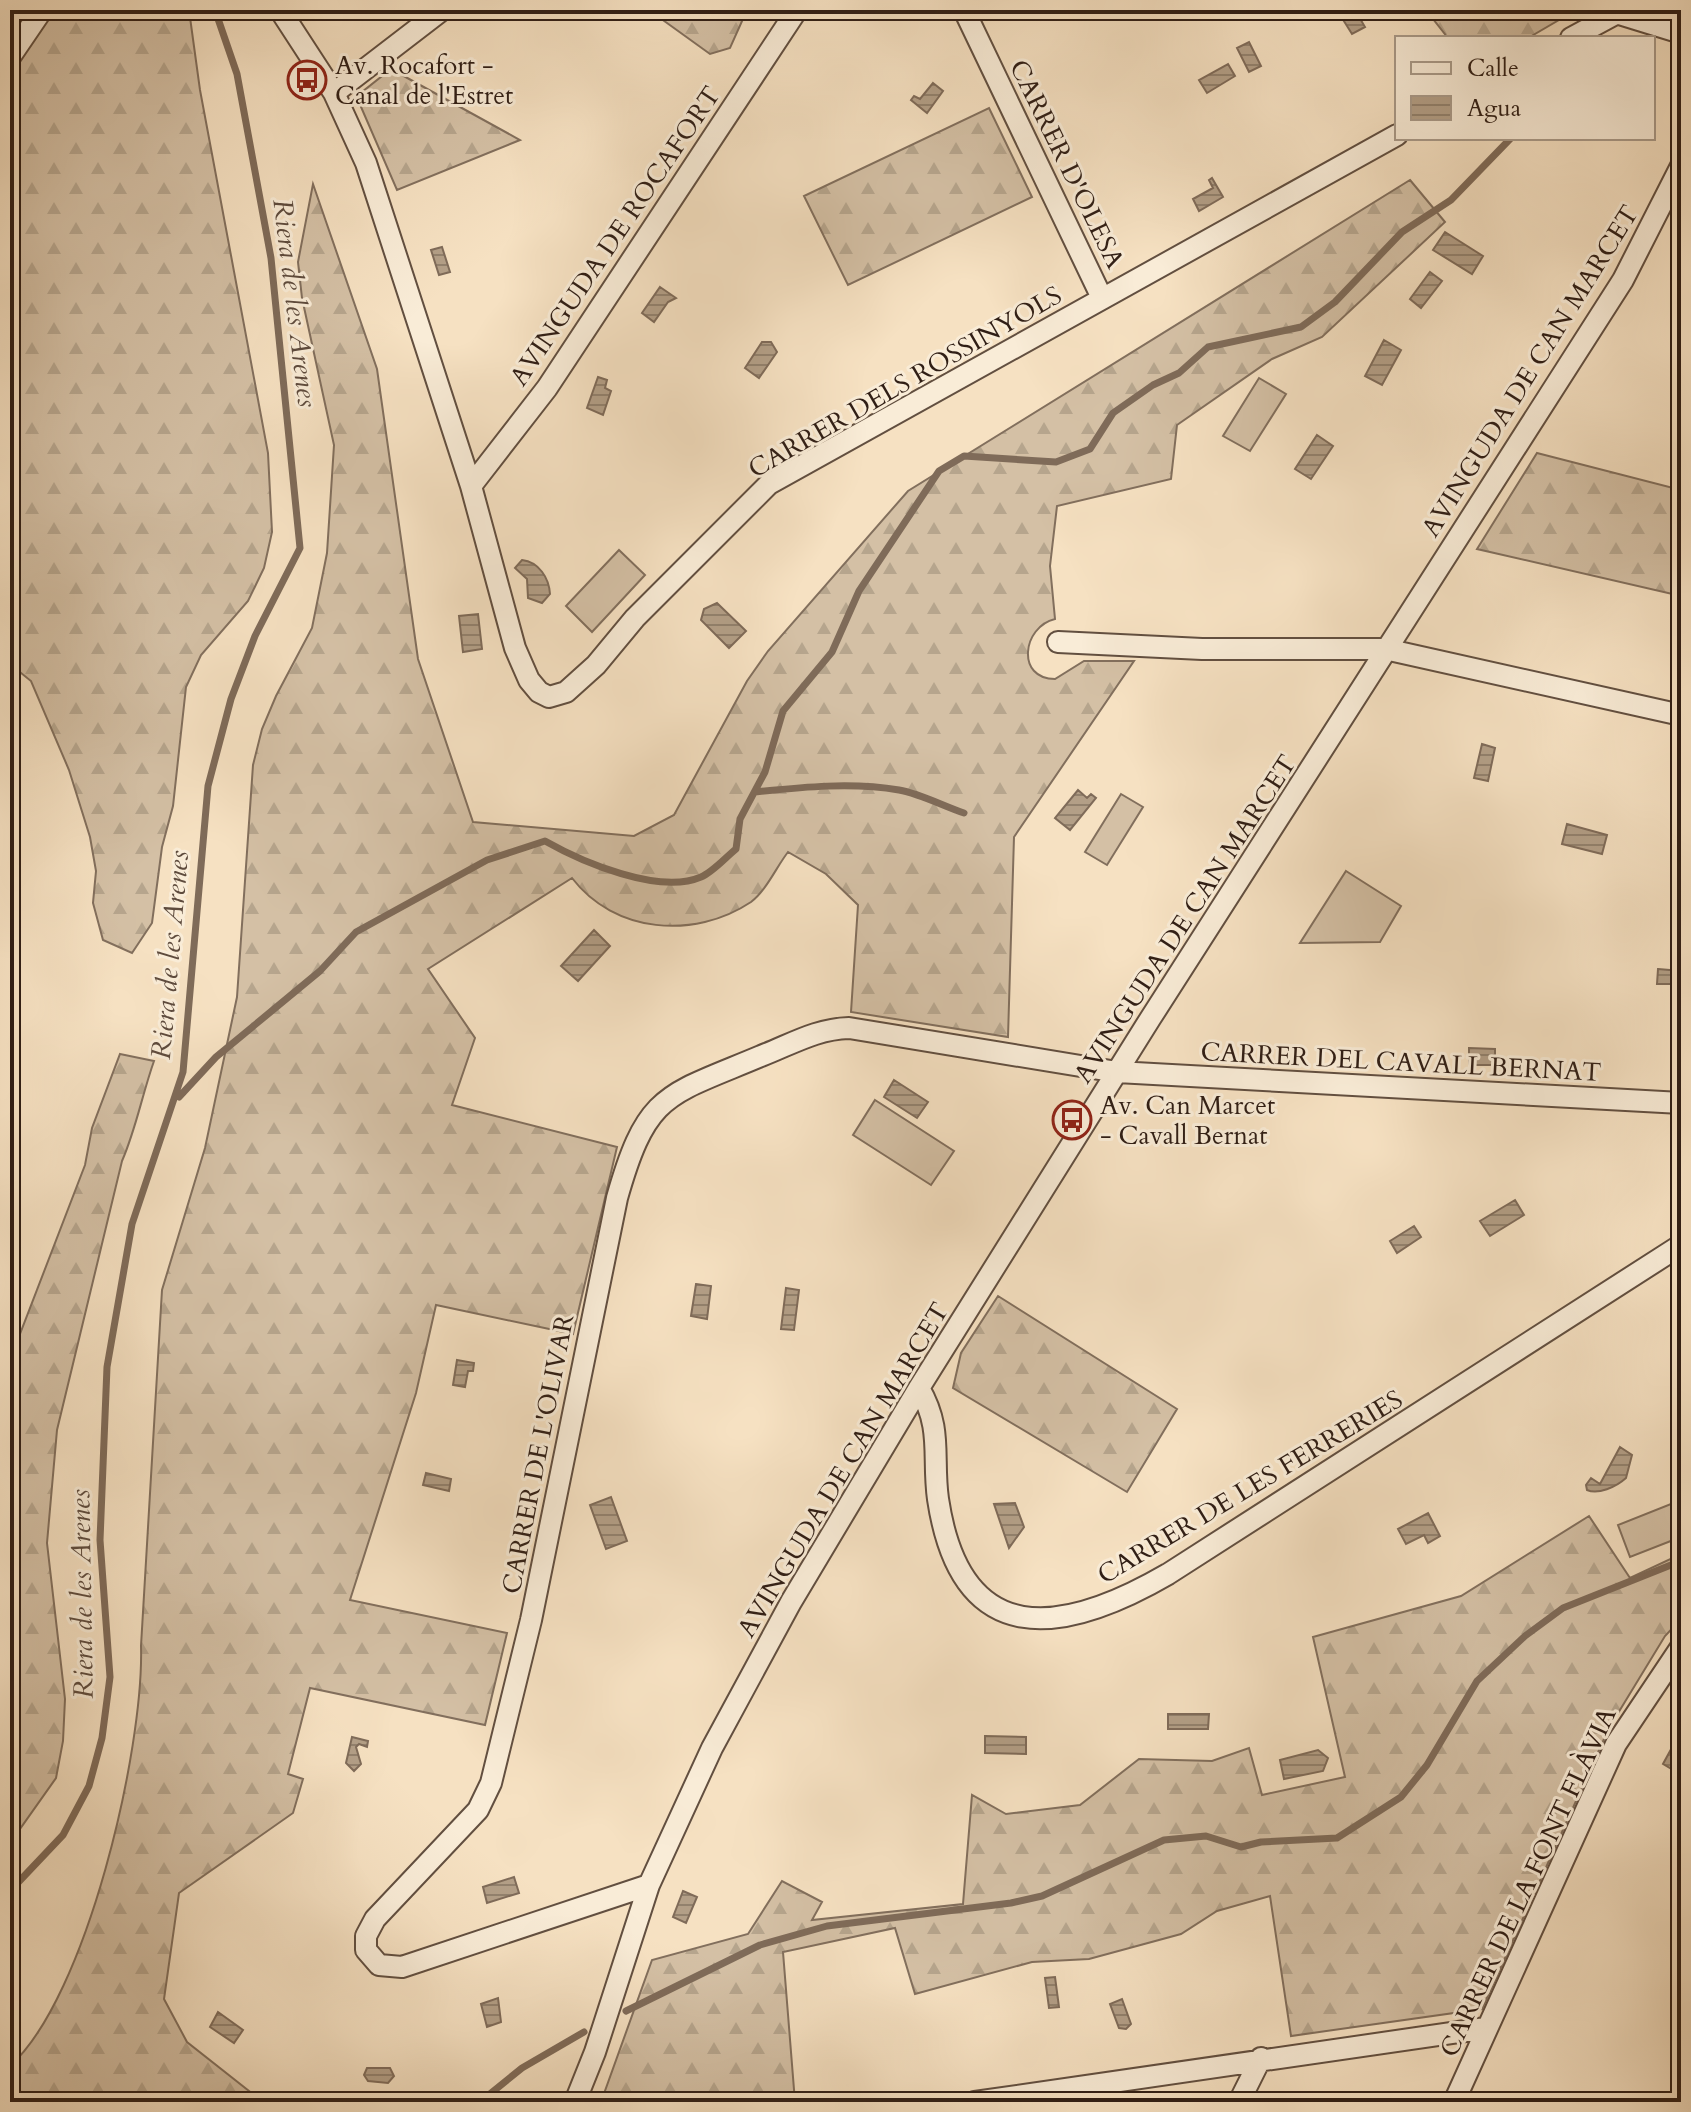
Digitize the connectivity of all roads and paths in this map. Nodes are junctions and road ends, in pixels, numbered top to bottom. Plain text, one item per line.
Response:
1 (42, 10) edge
2 (280, 10) edge
3 (442, 10) edge
4 (797, 10) edge
5 (964, 10) edge
6 (1617, 11) edge
7 (1681, 33) edge
8 (1574, 36) edge
9 (10, 57) edge
10 (334, 93) junction
11 (1395, 136) edge
12 (1679, 176) edge
13 (1102, 298) junction
14 (471, 486) junction
15 (1058, 642) dead end
16 (1385, 649) junction
17 (1681, 715) edge
18 (1117, 1072) junction
19 (1681, 1103) edge
20 (1681, 1245) edge
21 (919, 1388) junction
22 (1681, 1647) edge
23 (649, 1885) junction
24 (1486, 2028) junction
25 (1261, 2058) junction
26 (1020, 2099) edge
27 (575, 2102) edge
28 (975, 2102) edge
29 (1239, 2102) edge
30 (1454, 2102) edge

1 - 9 street
2 - 10 street, CARRER DELS ROSSINYOLS
3 - 10 street
4 - 14 street, AVINGUDA DE ROCAFORT
5 - 13 street, CARRER D'OLESA
6 - 7 street
6 - 8 street
10 - 14 street, CARRER DELS ROSSINYOLS
11 - 13 street, CARRER DELS ROSSINYOLS
12 - 16 street, AVINGUDA DE CAN MARCET
13 - 14 street, CARRER DELS ROSSINYOLS
15 - 16 street
16 - 17 street
16 - 18 street, AVINGUDA DE CAN MARCET
18 - 19 street, CARRER DEL CAVALL BERNAT
18 - 21 street, AVINGUDA DE CAN MARCET
18 - 23 street, CARRER DE L'OLIVAR
20 - 21 street, CARRER DE LES FERRERIES
21 - 23 street, AVINGUDA DE CAN MARCET
22 - 24 street, CARRER DE LA FONT FLÀVIA
23 - 27 street, AVINGUDA DE CAN MARCET
24 - 25 street
24 - 30 street, CARRER DE LA FONT FLÀVIA
25 - 26 street
25 - 29 street
26 - 28 street

